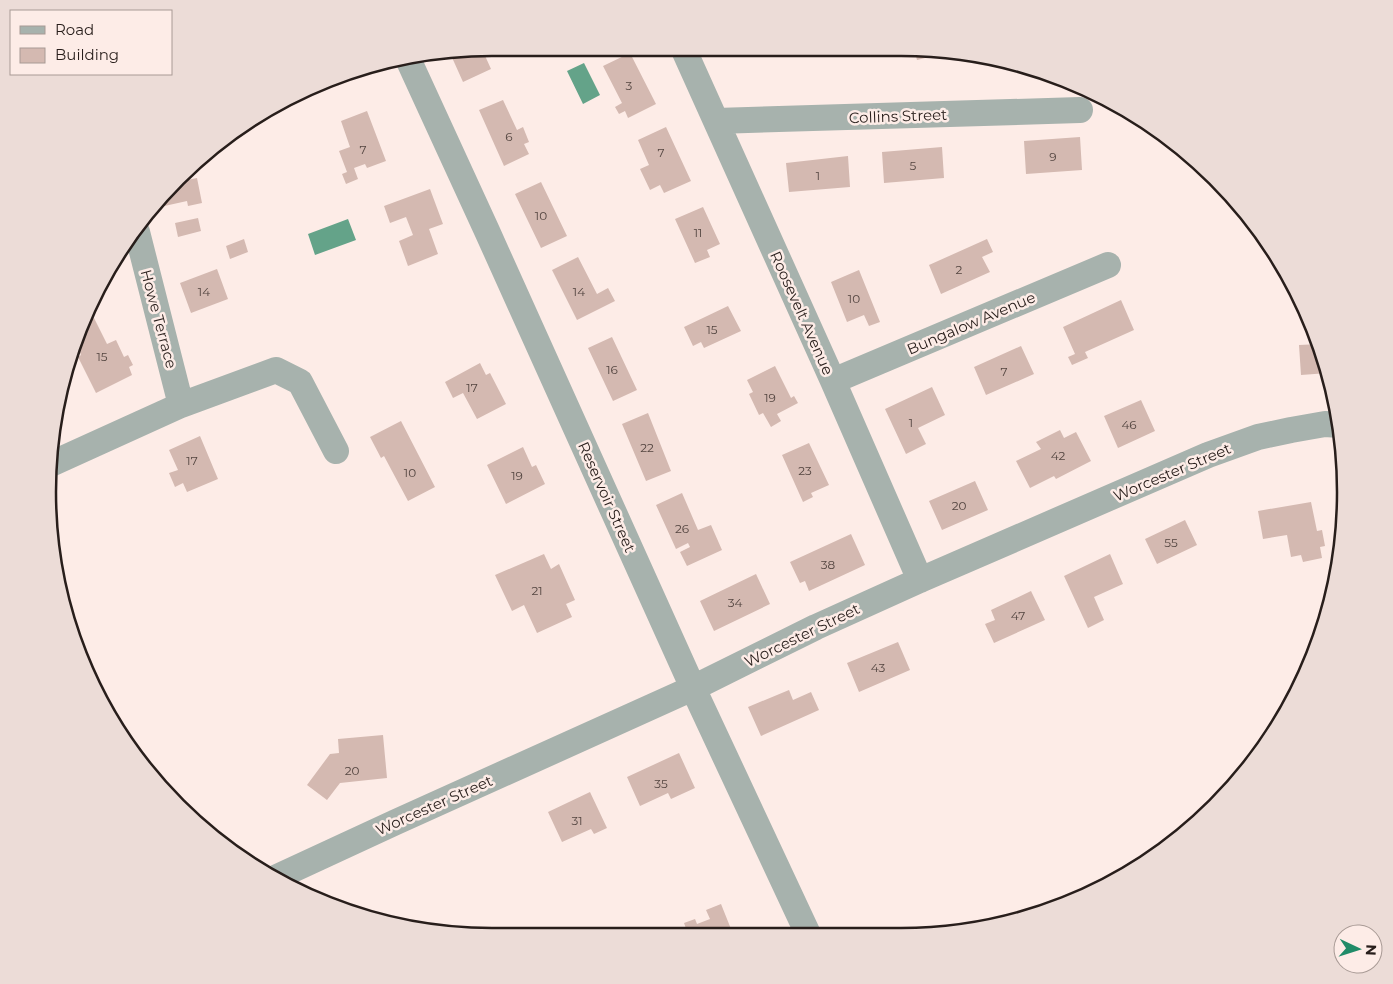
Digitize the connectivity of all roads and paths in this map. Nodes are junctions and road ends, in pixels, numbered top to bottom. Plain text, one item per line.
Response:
1 (686, 56) edge
2 (411, 64) edge
3 (1080, 110) dead end
4 (716, 121) junction
5 (139, 238) edge
6 (1108, 265) dead end
7 (833, 381) junction
8 (182, 405) junction
9 (1331, 424) edge
10 (336, 451) dead end
11 (57, 461) edge
12 (920, 580) junction
13 (693, 688) junction
14 (283, 874) edge
15 (805, 928) edge

1 - 4 street, Roosevelt Avenue
2 - 13 street, Reservoir Street
3 - 4 street, Collins Street
4 - 7 street, Roosevelt Avenue
5 - 8 street, Howe Terrace
6 - 7 street, Bungalow Avenue
7 - 12 street, Roosevelt Avenue
8 - 10 street
8 - 11 street
9 - 12 street, Worcester Street
12 - 13 street, Worcester Street
13 - 14 street, Worcester Street
13 - 15 street, Reservoir Street

